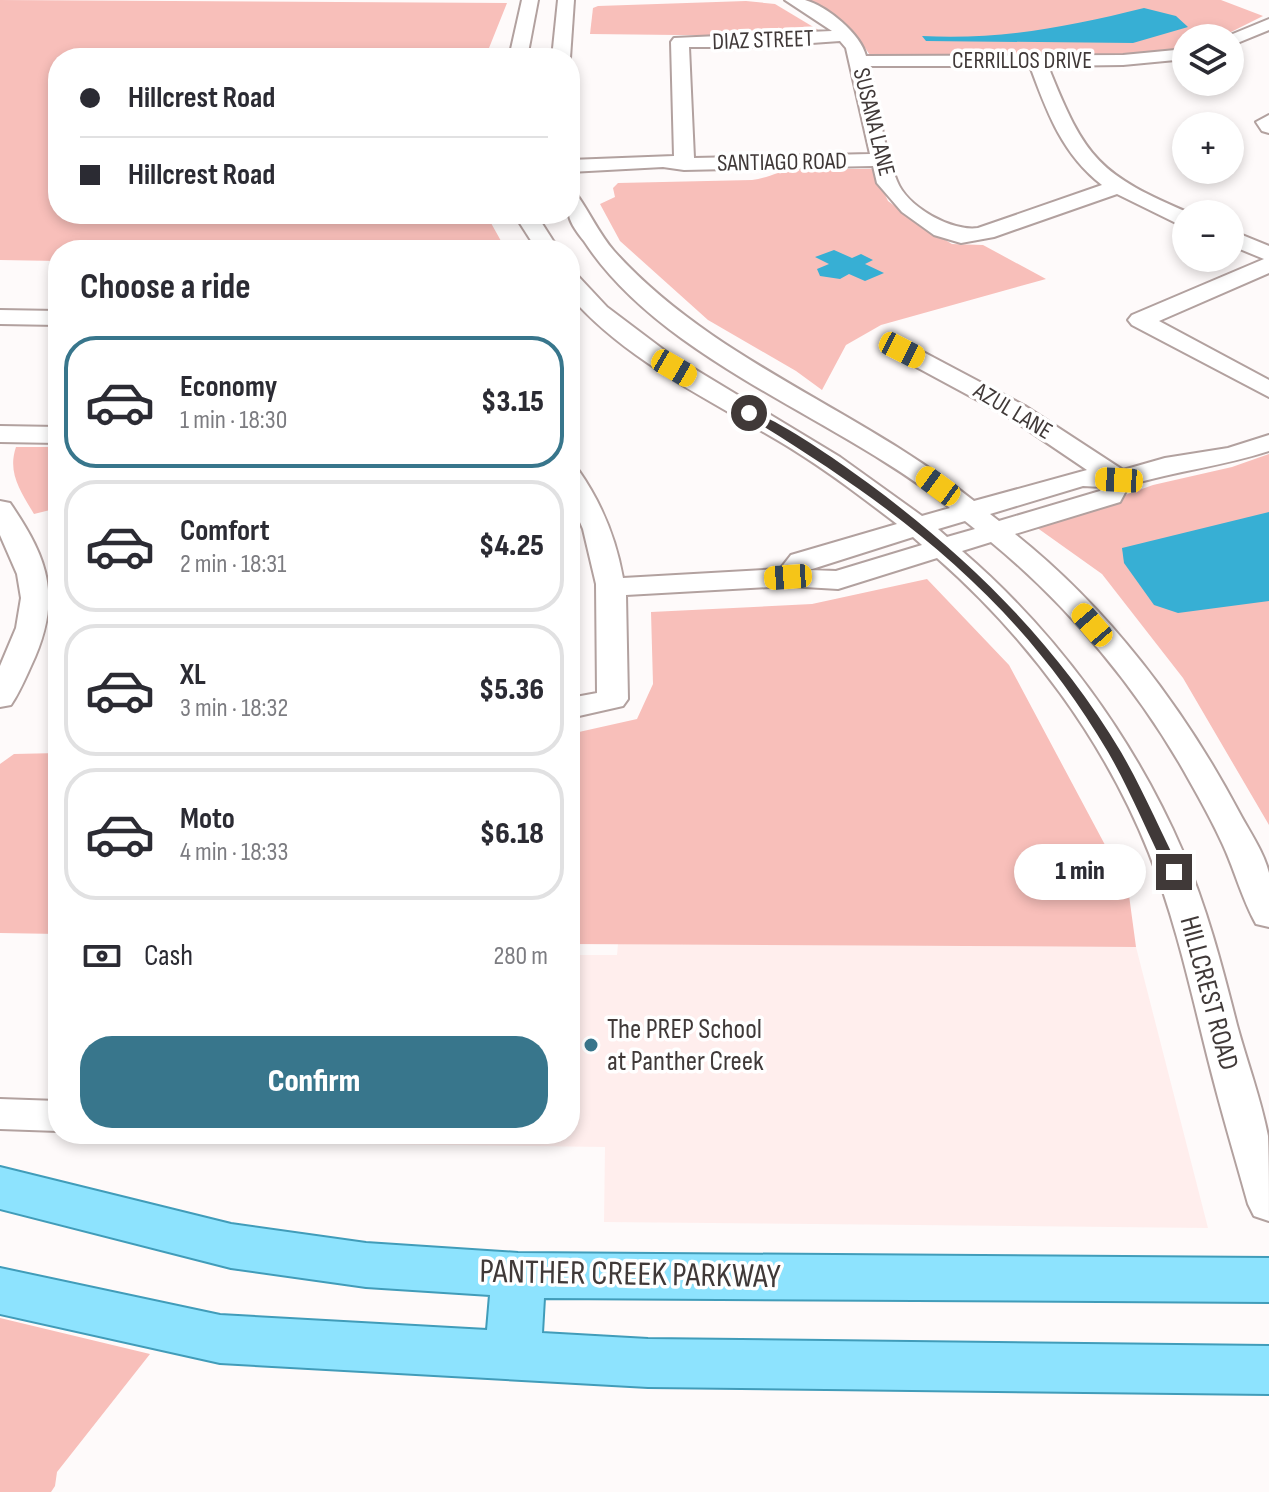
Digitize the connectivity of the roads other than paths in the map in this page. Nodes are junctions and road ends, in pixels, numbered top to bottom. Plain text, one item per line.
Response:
1 (530, 0) edge
2 (566, 0) edge
3 (793, 0) edge
4 (1269, 24) edge
5 (847, 35) junction
6 (1244, 35) edge
7 (520, 48) edge
8 (562, 48) edge
9 (1172, 55) edge
10 (1037, 60) junction
11 (859, 61) junction
12 (881, 160) junction
13 (684, 164) junction
14 (580, 165) edge
15 (580, 175) edge
16 (1121, 187) junction
17 (1172, 212) edge
18 (580, 219) edge
19 (1244, 243) edge
20 (1269, 254) edge
21 (1269, 265) edge
22 (580, 292) edge
23 (0, 317) edge
24 (48, 318) edge
25 (902, 350) dead end
26 (1269, 390) edge
27 (0, 434) edge
28 (48, 435) edge
29 (1269, 443) edge
30 (1119, 480) junction
31 (580, 495) edge
32 (0, 509) edge
33 (973, 512) junction
34 (921, 528) junction
35 (999, 533) junction
36 (946, 549) junction
37 (13, 567) edge
38 (788, 577) junction
39 (613, 587) junction
40 (0, 698) edge
41 (580, 706) edge
42 (1269, 915) edge
43 (0, 1114) edge
44 (48, 1116) edge
45 (0, 1188) edge
46 (1269, 1204) edge
47 (518, 1275) junction
48 (1269, 1280) edge
49 (0, 1291) edge
50 (513, 1355) junction
51 (1269, 1370) edge

1 - 7 street
2 - 8 street
3 - 5 street, SUSANA LANE
4 - 6 street
5 - 11 street, SUSANA LANE
5 - 13 street, DIAZ STREET
9 - 10 street, CERRILLOS DRIVE
10 - 11 street, CERRILLOS DRIVE
10 - 16 street
11 - 12 street, SUSANA LANE
12 - 13 street, SANTIAGO ROAD
12 - 16 street, SUSANA LANE
13 - 14 street, SANTIAGO ROAD
13 - 15 street, SANTIAGO ROAD
16 - 17 street
18 - 33 street
19 - 20 street
21 - 26 street
22 - 34 street, HILLCREST ROAD
23 - 24 street
25 - 30 street, AZUL LANE
27 - 28 street
29 - 30 street
30 - 33 street
30 - 35 street
31 - 39 street
32 - 37 street
33 - 34 street
33 - 35 street
34 - 36 street, HILLCREST ROAD
34 - 38 street
35 - 36 street
35 - 42 street
36 - 38 street
36 - 46 street, HILLCREST ROAD
37 - 40 street
38 - 39 street
39 - 41 street
43 - 44 street
45 - 47 main road, PANTHER CREEK PARKWAY
47 - 48 main road, PANTHER CREEK PARKWAY
47 - 50 main road
49 - 50 main road
50 - 51 main road

